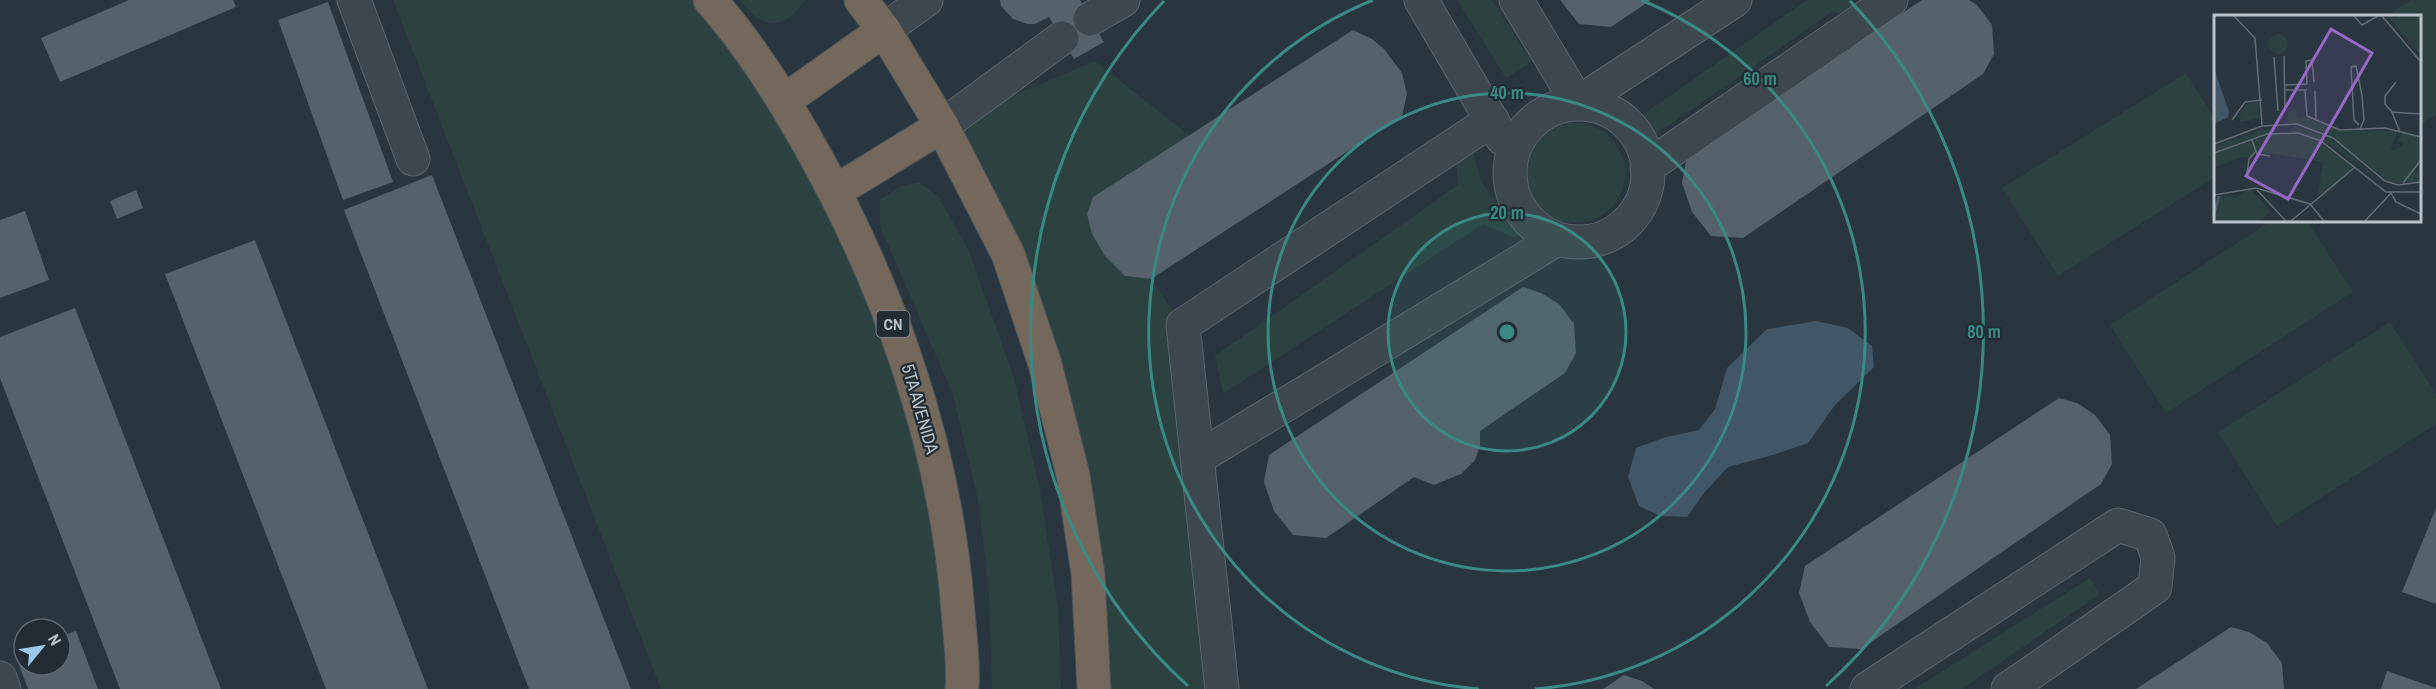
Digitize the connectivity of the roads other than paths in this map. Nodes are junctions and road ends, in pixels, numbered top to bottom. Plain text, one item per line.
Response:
1 (354, 0) edge
2 (710, 0) edge
3 (861, 0) edge
4 (926, 0) edge
5 (1123, 0) edge
6 (1421, 0) edge
7 (1516, 0) edge
8 (1735, 0) edge
9 (1891, 0) edge
10 (1090, 19) dead end
11 (884, 30) junction
12 (1062, 38) dead end
13 (784, 101) junction
14 (1578, 103) junction
15 (1492, 120) junction
16 (942, 126) junction
17 (1512, 154) junction
18 (413, 159) dead end
19 (1647, 167) junction
20 (836, 191) junction
21 (1557, 239) junction
22 (1198, 458) junction
23 (0, 678) edge
24 (4, 689) edge
25 (962, 689) edge
26 (1094, 689) edge
27 (1222, 689) edge
28 (1867, 689) edge
29 (2008, 689) edge

1 - 18 lane
2 - 13 highway, 5TA AVENIDA / CN
3 - 11 highway
4 - 11 lane
5 - 10 lane
6 - 15 lane
7 - 14 lane
8 - 14 lane
9 - 19 lane
11 - 13 highway
11 - 16 highway
12 - 16 lane
13 - 20 highway, 5TA AVENIDA / CN
14 - 17 lane
14 - 19 lane
15 - 17 lane
15 - 22 lane
16 - 20 highway
16 - 26 highway
17 - 21 lane
19 - 21 lane
20 - 25 highway, 5TA AVENIDA / CN
21 - 22 lane
22 - 27 lane
23 - 24 lane
28 - 29 lane

